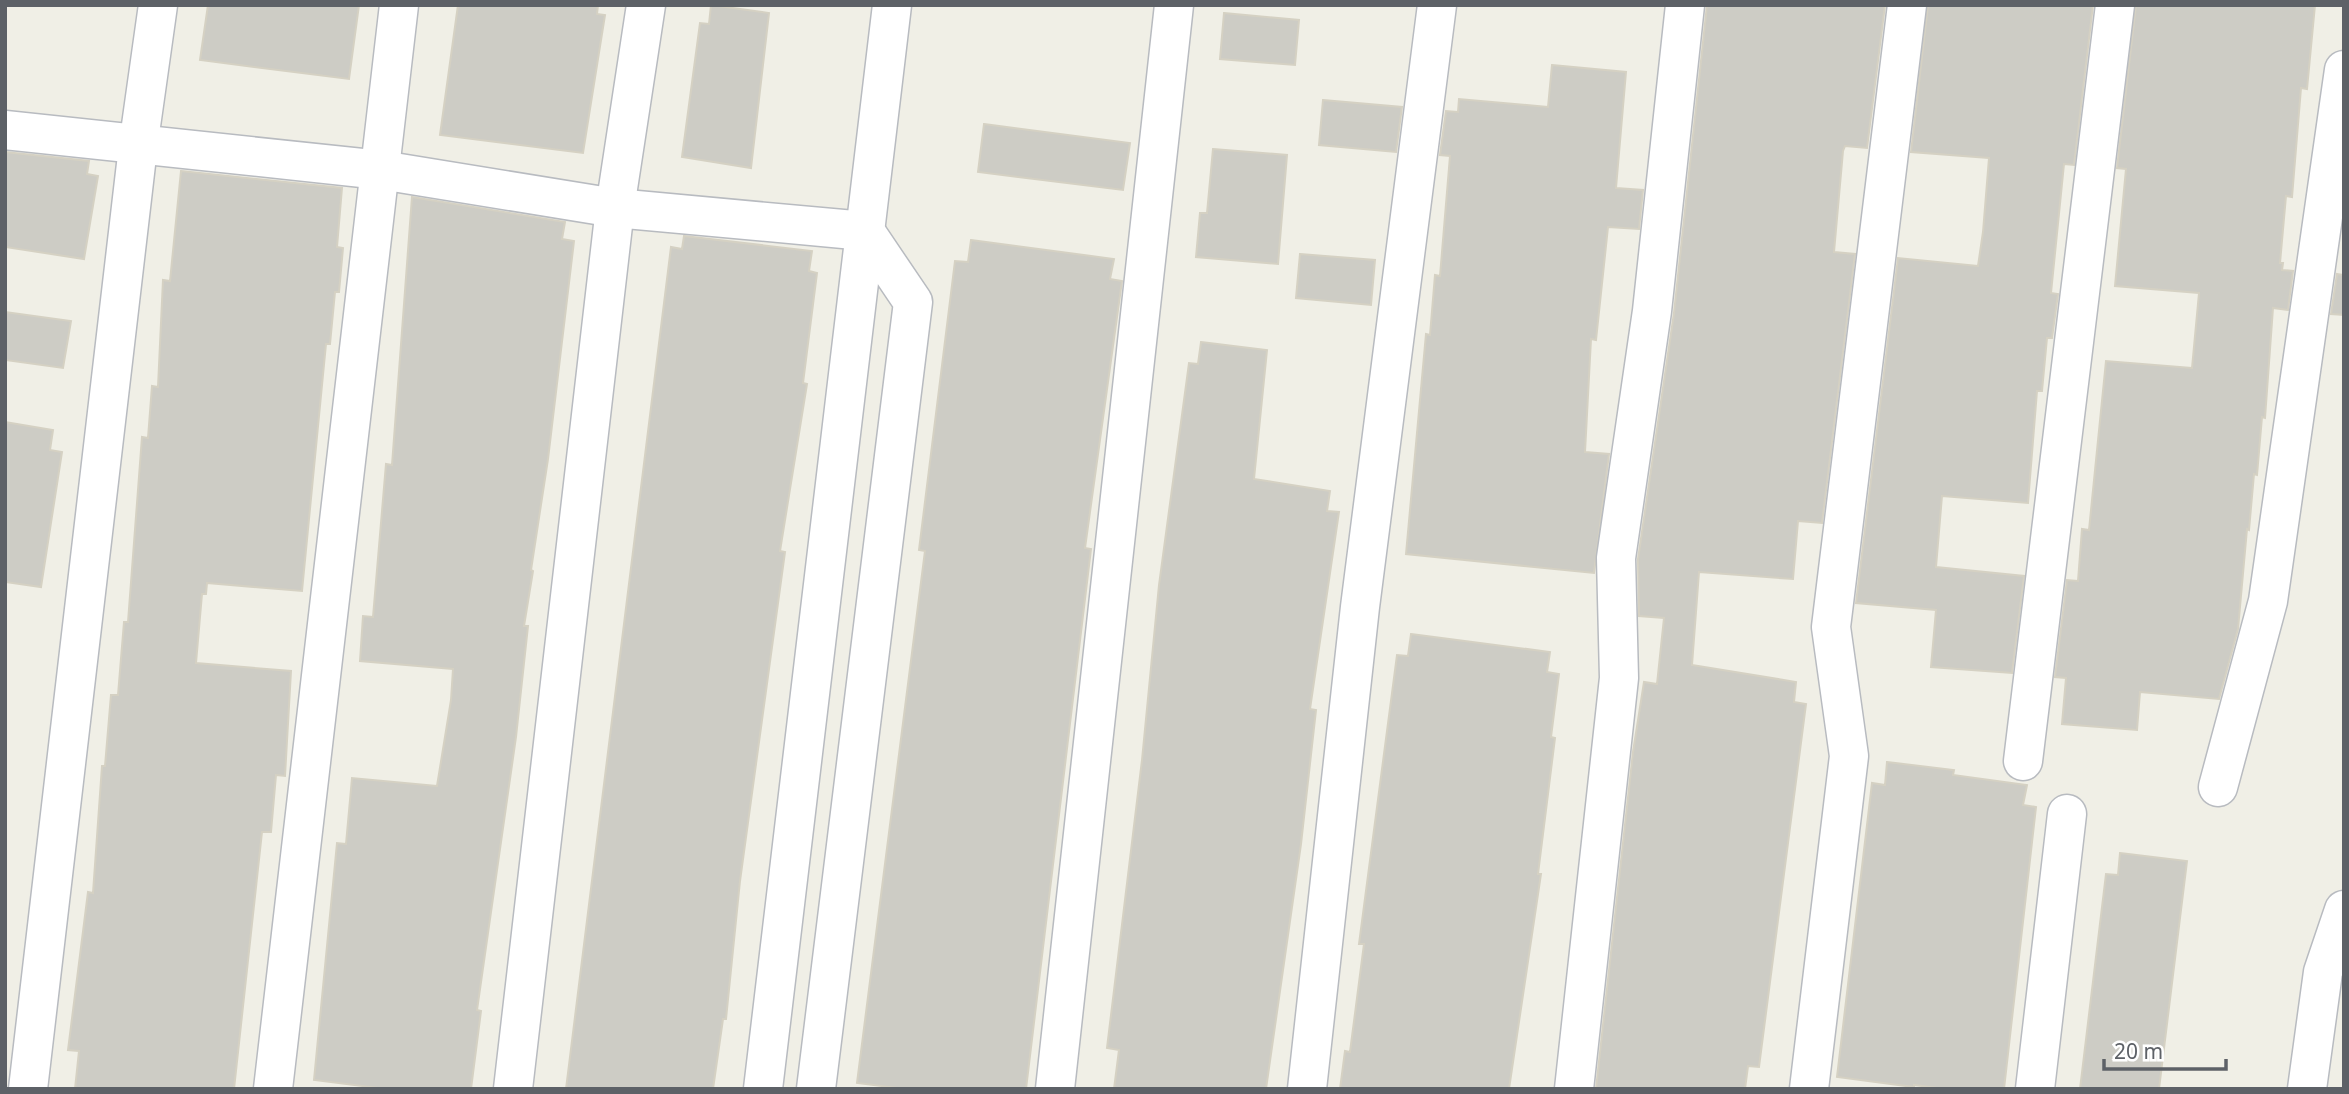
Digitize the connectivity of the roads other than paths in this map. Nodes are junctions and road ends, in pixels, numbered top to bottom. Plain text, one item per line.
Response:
1 (158, 5) edge
2 (399, 5) edge
3 (646, 5) edge
4 (892, 5) edge
5 (1174, 5) edge
6 (1437, 5) edge
7 (1685, 5) edge
8 (1907, 5) edge
9 (2115, 5) edge
10 (2344, 70) edge
11 (5, 130) edge
12 (138, 147) junction
13 (381, 170) junction
14 (615, 208) junction
15 (865, 231) junction
16 (2023, 761) dead end
17 (2218, 788) dead end
18 (2067, 814) dead end
19 (2344, 909) edge
20 (28, 1089) edge
21 (273, 1089) edge
22 (513, 1089) edge
23 (763, 1089) edge
24 (816, 1089) edge
25 (1055, 1089) edge
26 (1307, 1089) edge
27 (1574, 1089) edge
28 (1810, 1089) edge
29 (2035, 1089) edge
30 (2307, 1089) edge

1 - 12 street
2 - 13 street
3 - 14 street
4 - 15 street
5 - 25 street
6 - 26 street
7 - 27 street
8 - 28 street
9 - 16 street
10 - 17 street
11 - 12 street
12 - 13 street
12 - 20 street
13 - 14 street
13 - 21 street
14 - 15 street
14 - 22 street
15 - 23 street
15 - 24 street
18 - 29 street
19 - 30 street

